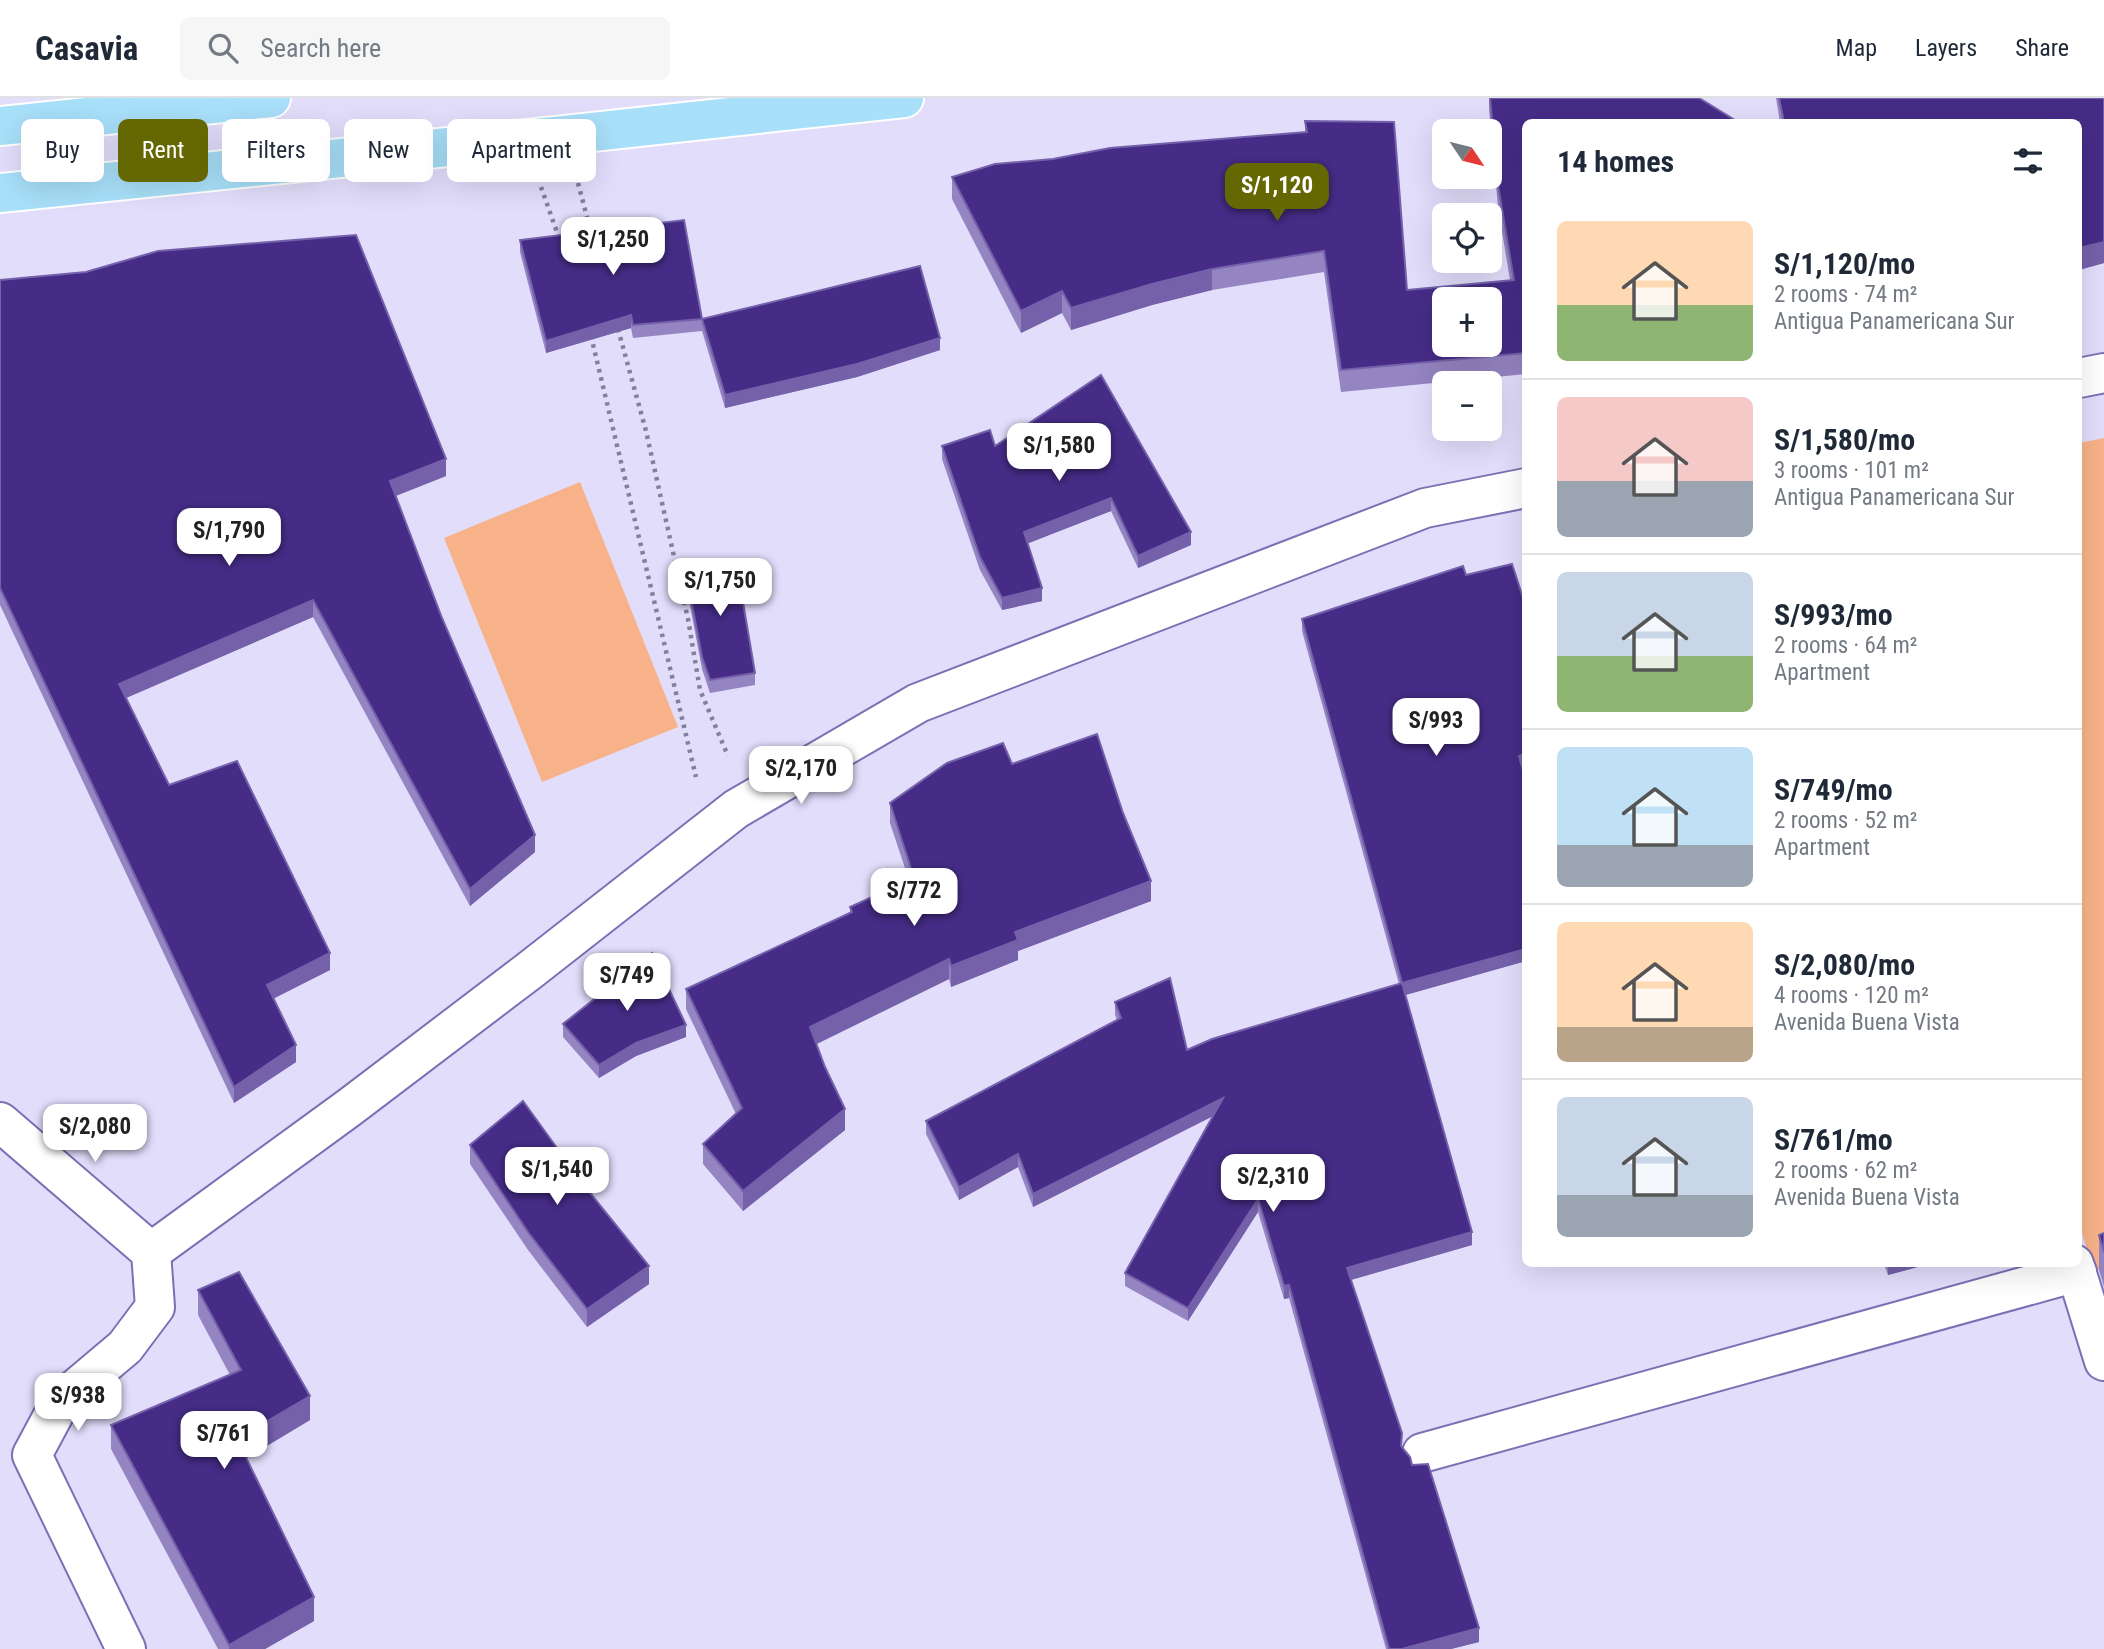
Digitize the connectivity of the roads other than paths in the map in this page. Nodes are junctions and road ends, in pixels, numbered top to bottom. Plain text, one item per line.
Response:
1 (271, 98) edge
2 (904, 98) edge
3 (213, 101) edge
4 (0, 126) edge
5 (0, 193) edge
6 (2104, 373) edge
7 (2082, 377) edge
8 (1522, 489) edge
9 (0, 1122) edge
10 (151, 1252) junction
11 (2075, 1268) edge
12 (2104, 1361) edge
13 (1422, 1453) dead end
14 (16, 1457) edge
15 (126, 1649) edge

1 - 3 main road
2 - 5 main road
3 - 4 main road
6 - 7 street
8 - 10 street
9 - 10 street
10 - 14 street
11 - 12 street
11 - 13 street
14 - 15 street

